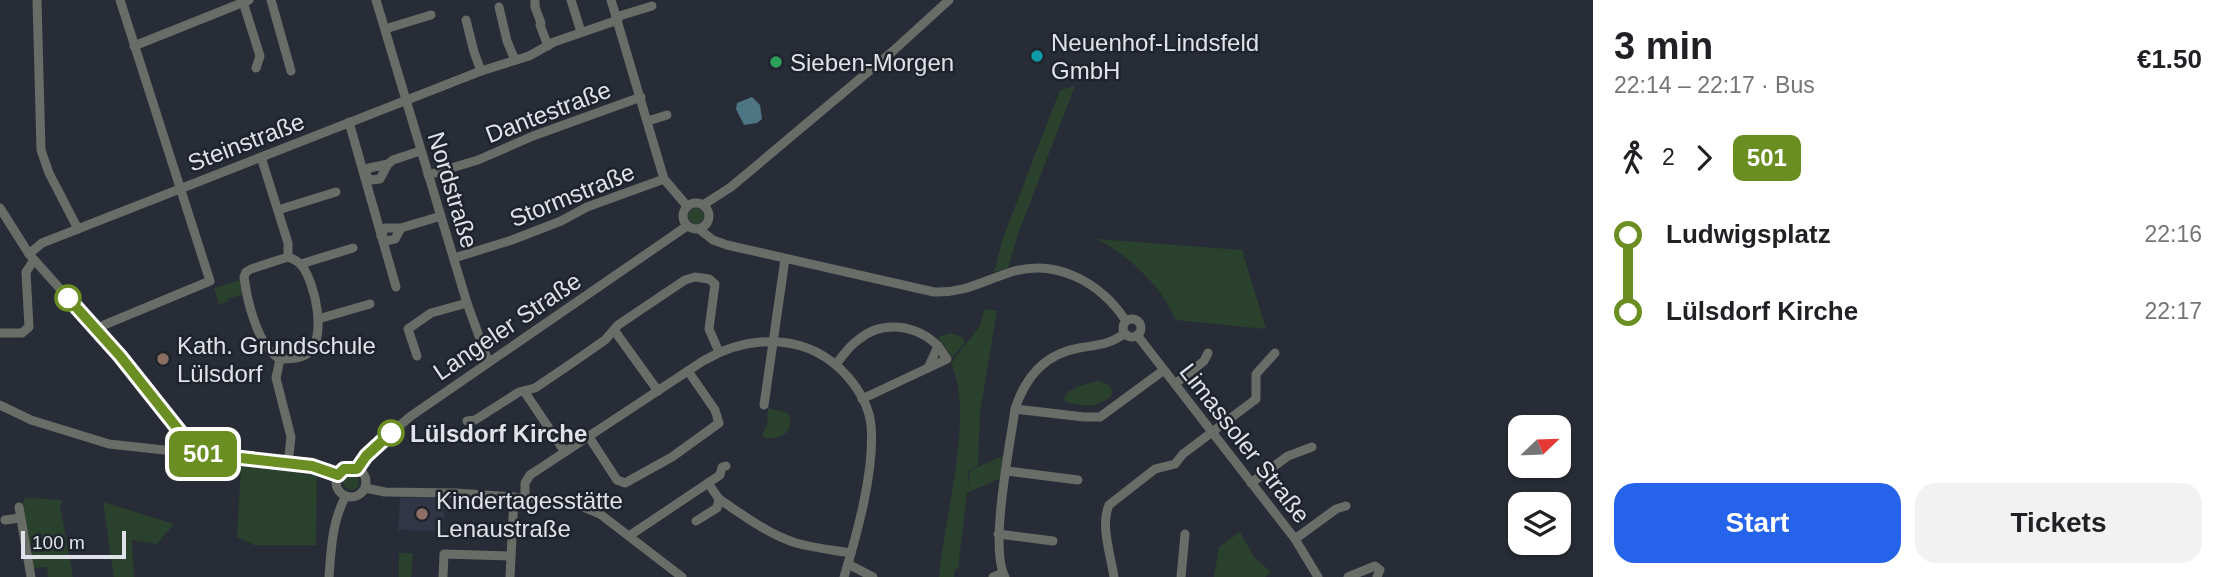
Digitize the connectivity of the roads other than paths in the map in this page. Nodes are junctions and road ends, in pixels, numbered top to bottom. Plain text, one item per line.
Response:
1 (37, 0) edge
2 (120, 0) edge
3 (271, 0) edge
4 (376, 0) edge
5 (535, 0) edge
6 (571, 0) edge
7 (611, 0) edge
8 (949, 0) edge
9 (240, 2) edge
10 (652, 6) dead end
11 (499, 7) dead end
12 (431, 15) dead end
13 (617, 19) junction
14 (466, 20) dead end
15 (385, 29) junction
16 (581, 33) junction
17 (134, 46) junction
18 (548, 46) junction
19 (515, 60) junction
20 (256, 68) dead end
21 (291, 71) dead end
22 (481, 71) junction
23 (641, 97) junction
24 (406, 101) junction
25 (667, 115) dead end
26 (648, 121) junction
27 (349, 122) junction
28 (420, 151) junction
29 (261, 157) junction
30 (365, 175) junction
31 (428, 175) junction
32 (664, 179) junction
33 (731, 187) junction
34 (180, 188) junction
35 (336, 192) dead end
36 (703, 205) junction
37 (687, 206) junction
38 (0, 208) edge
39 (278, 210) junction
40 (440, 216) junction
41 (708, 218) junction
42 (687, 226) junction
43 (78, 229) junction
44 (699, 229) junction
45 (381, 236) junction
46 (727, 245) junction
47 (353, 248) dead end
48 (32, 257) junction
49 (288, 257) junction
50 (454, 258) junction
51 (785, 259) junction
52 (301, 264) junction
53 (396, 287) dead end
54 (467, 303) junction
55 (370, 304) dead end
56 (318, 319) junction
57 (1126, 321) junction
58 (614, 330) junction
59 (98, 331) junction
60 (0, 333) edge
61 (1125, 333) junction
62 (1137, 335) junction
63 (774, 341) junction
64 (719, 352) junction
65 (1208, 353) dead end
66 (1275, 353) dead end
67 (417, 356) dead end
68 (280, 359) junction
69 (488, 361) junction
70 (836, 364) junction
71 (1164, 370) junction
72 (688, 371) junction
73 (1175, 384) junction
74 (524, 391) junction
75 (658, 391) junction
76 (862, 399) junction
77 (0, 405) edge
78 (764, 405) dead end
79 (1015, 409) junction
80 (467, 421) dead end
81 (1212, 432) junction
82 (589, 437) junction
83 (1312, 447) dead end
84 (565, 452) junction
85 (197, 453) junction
86 (288, 464) junction
87 (726, 466) dead end
88 (357, 469) junction
89 (1007, 471) junction
90 (338, 475) junction
91 (1079, 480) dead end
92 (708, 483) junction
93 (1251, 483) junction
94 (365, 488) junction
95 (346, 496) junction
96 (514, 497) junction
97 (526, 498) junction
98 (719, 499) junction
99 (1346, 506) dead end
100 (19, 507) dead end
101 (20, 517) junction
102 (5, 520) dead end
103 (696, 521) dead end
104 (998, 534) junction
105 (1185, 534) dead end
106 (629, 536) junction
107 (1295, 539) junction
108 (1053, 541) dead end
109 (851, 553) junction
110 (511, 556) junction
111 (848, 564) junction
112 (1004, 575) edge
113 (32, 577) edge
114 (42, 577) edge
115 (329, 577) edge
116 (443, 577) edge
117 (510, 577) edge
118 (682, 577) edge
119 (844, 577) edge
120 (873, 577) edge
121 (993, 577) edge
122 (1114, 577) edge
123 (1181, 577) edge
124 (1318, 577) edge
125 (1348, 577) edge
126 (1377, 577) edge

1 - 43 street
2 - 17 street
3 - 21 street
4 - 15 street, Nordstraße
5 - 18 street
6 - 16 street
7 - 13 street
8 - 33 street
9 - 17 street
9 - 20 street
10 - 13 street, Steinstraße
11 - 19 street
12 - 15 street
13 - 16 street, Steinstraße
13 - 23 street
14 - 22 street
15 - 24 street, Nordstraße
16 - 18 street, Steinstraße
17 - 34 street
18 - 19 street, Steinstraße
19 - 22 street, Steinstraße
22 - 24 street, Steinstraße
23 - 26 street
23 - 31 street, Dantestraße
24 - 27 street, Steinstraße
24 - 28 street, Nordstraße
25 - 26 street
26 - 32 street
27 - 29 street, Steinstraße
27 - 30 street
28 - 30 street
28 - 31 street, Nordstraße
29 - 34 street, Steinstraße
29 - 39 street
30 - 45 street
31 - 40 street, Nordstraße
32 - 37 street
32 - 50 street, Stormstraße
33 - 36 street
33 - 41 street
34 - 43 street, Steinstraße
34 - 59 street
35 - 39 street
36 - 37 street
36 - 41 street
37 - 42 street
38 - 48 street
39 - 49 street
40 - 45 street
40 - 50 street, Nordstraße
41 - 44 street
41 - 46 street
42 - 44 street
42 - 69 street, Langeler Straße
43 - 48 street, Steinstraße
44 - 46 street
45 - 53 street
46 - 51 street
47 - 52 street
48 - 59 street
48 - 60 street
49 - 52 street
49 - 68 street
50 - 54 street, Nordstraße
51 - 57 street
51 - 63 street
52 - 56 street
54 - 67 street
54 - 69 street, Nordstraße
55 - 56 street
56 - 68 street
57 - 61 street
57 - 62 street
58 - 64 street
58 - 74 street
58 - 75 street
59 - 85 street
61 - 62 street
61 - 79 street
62 - 71 street, Limassoler Straße
63 - 64 street
63 - 70 street
63 - 78 street
64 - 72 street
65 - 73 street
66 - 81 street
68 - 86 street
69 - 88 street, Langeler Straße
70 - 76 street
70 - 76 street
71 - 73 street, Limassoler Straße
71 - 79 street
72 - 75 street
72 - 82 street
73 - 81 street, Limassoler Straße
74 - 80 street
74 - 84 street
75 - 82 street
76 - 109 street
77 - 85 street
79 - 89 street
81 - 93 street, Limassoler Straße
81 - 122 street
82 - 84 street
83 - 93 street
84 - 97 street
85 - 86 street
86 - 90 street
87 - 92 street
88 - 90 street
88 - 94 street
89 - 91 street
89 - 104 street
90 - 95 street
92 - 98 street
92 - 106 street
93 - 107 street, Limassoler Straße
94 - 95 street
94 - 96 street
95 - 115 street
96 - 97 street
96 - 110 street
97 - 106 street
98 - 103 street
98 - 109 street
99 - 107 street
100 - 101 street
101 - 102 street
101 - 113 street
104 - 108 street
104 - 112 street
105 - 123 street
106 - 118 street
107 - 124 street, Limassoler Straße
109 - 111 street
110 - 116 street
110 - 117 street
111 - 119 street
111 - 120 street
112 - 121 street
113 - 114 street
125 - 126 street

